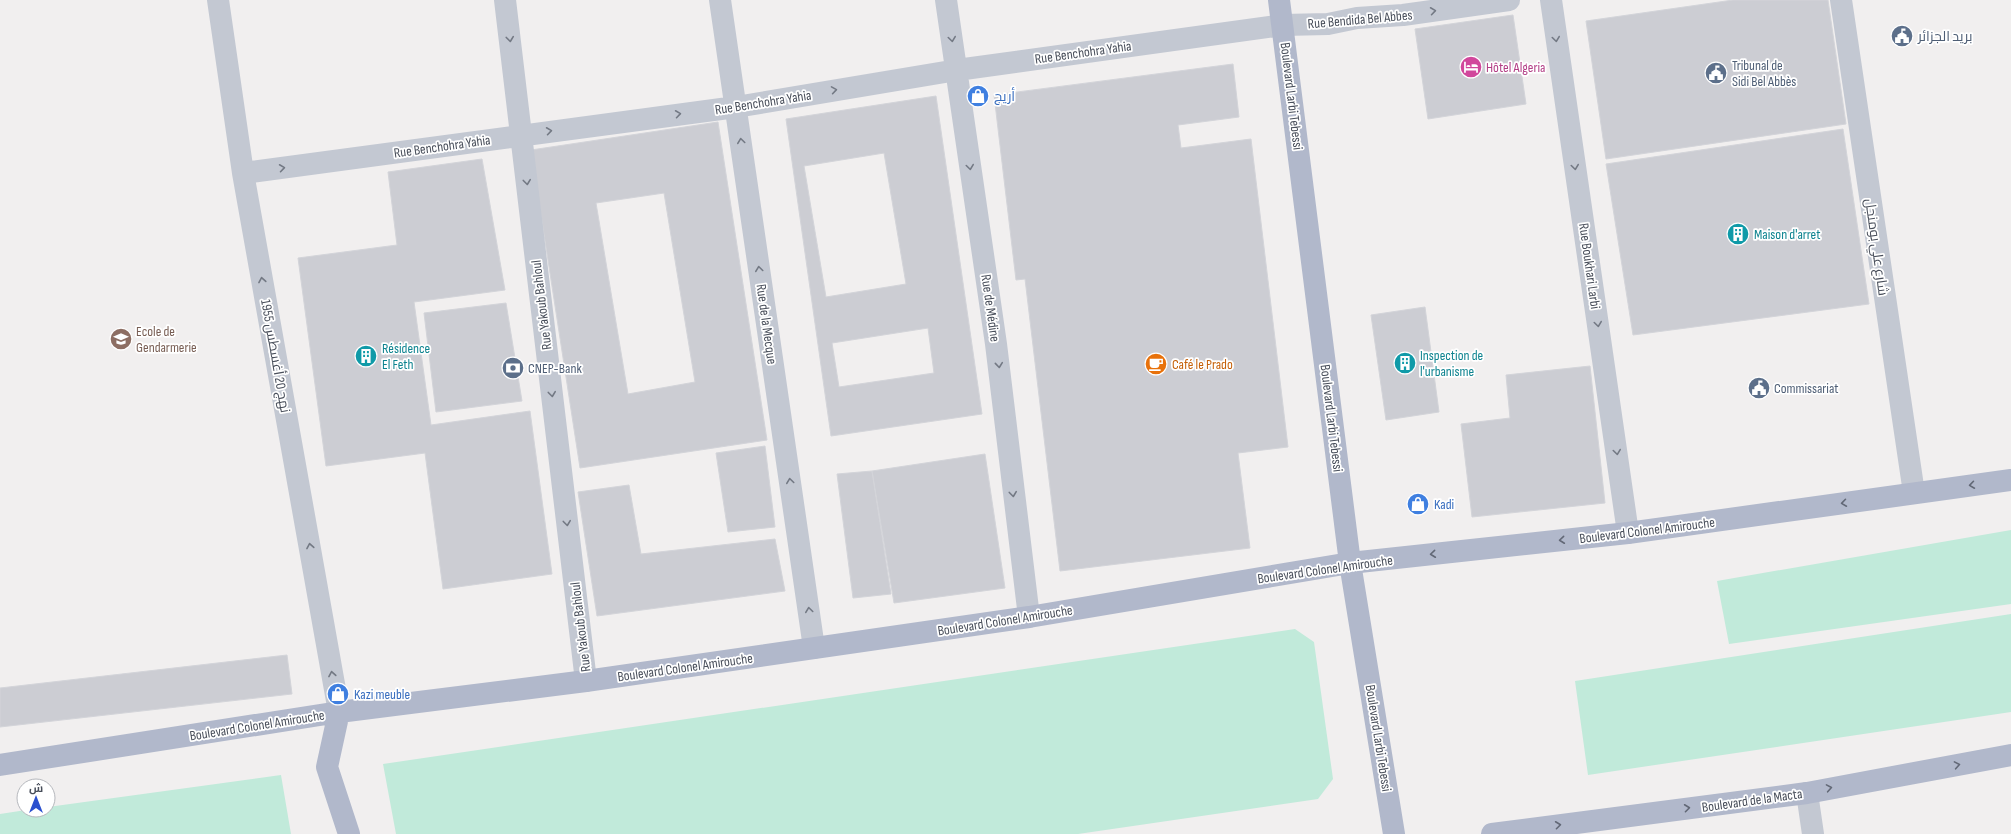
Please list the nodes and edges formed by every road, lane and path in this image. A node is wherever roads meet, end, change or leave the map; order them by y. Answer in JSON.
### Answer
{"nodes":[{"id":1,"x":218,"y":0,"type":"edge"},
{"id":2,"x":505,"y":0,"type":"edge"},
{"id":3,"x":720,"y":0,"type":"edge"},
{"id":4,"x":946,"y":0,"type":"edge"},
{"id":5,"x":1279,"y":0,"type":"edge"},
{"id":6,"x":1509,"y":0,"type":"edge"},
{"id":7,"x":1551,"y":0,"type":"edge"},
{"id":8,"x":1841,"y":0,"type":"edge"},
{"id":9,"x":1283,"y":24,"type":"junction"},
{"id":10,"x":957,"y":70,"type":"junction"},
{"id":11,"x":736,"y":107,"type":"junction"},
{"id":12,"x":521,"y":135,"type":"junction"},
{"id":13,"x":243,"y":173,"type":"junction"},
{"id":14,"x":2011,"y":480,"type":"edge"},
{"id":15,"x":1914,"y":493,"type":"junction"},
{"id":16,"x":1628,"y":533,"type":"junction"},
{"id":17,"x":1350,"y":563,"type":"junction"},
{"id":18,"x":1029,"y":617,"type":"junction"},
{"id":19,"x":814,"y":648,"type":"junction"},
{"id":20,"x":586,"y":681,"type":"junction"},
{"id":21,"x":339,"y":712,"type":"junction"},
{"id":22,"x":2011,"y":755,"type":"edge"},
{"id":23,"x":0,"y":765,"type":"edge"},
{"id":24,"x":1807,"y":792,"type":"junction"},
{"id":25,"x":349,"y":834,"type":"edge"},
{"id":26,"x":1394,"y":834,"type":"edge"},
{"id":27,"x":1492,"y":834,"type":"edge"},
{"id":28,"x":1812,"y":834,"type":"edge"}],
"edges":[{"from":1,"to":13,"type":"street","name":"نهج 20 أغسطس 1955"},
{"from":2,"to":12,"type":"street","name":"Rue Yakoub Bahloul","one_way":true},
{"from":3,"to":11,"type":"street","name":"Rue de la Mecque"},
{"from":4,"to":10,"type":"street","name":"Rue de Médine","one_way":true},
{"from":5,"to":9,"type":"main road","name":"Boulevard Larbi Tebessi"},
{"from":9,"to":6,"type":"street","name":"Rue Bendida Bel Abbes","one_way":true},
{"from":7,"to":16,"type":"street","name":"Rue Boukhari Larbi","one_way":true},
{"from":8,"to":15,"type":"street","name":"شارع علي بومنجل"},
{"from":9,"to":10,"type":"street","name":"Rue Benchohra Yahia"},
{"from":9,"to":17,"type":"main road","name":"Boulevard Larbi Tebessi"},
{"from":11,"to":10,"type":"street","name":"Rue Benchohra Yahia","one_way":true},
{"from":10,"to":18,"type":"street","name":"Rue de Médine","one_way":true},
{"from":12,"to":11,"type":"street","name":"Rue Benchohra Yahia","one_way":true},
{"from":19,"to":11,"type":"street","name":"Rue de la Mecque","one_way":true},
{"from":13,"to":12,"type":"street","name":"Rue Benchohra Yahia","one_way":true},
{"from":12,"to":20,"type":"street","name":"Rue Yakoub Bahloul","one_way":true},
{"from":21,"to":13,"type":"street","name":"نهج 20 أغسطس 1955","one_way":true},
{"from":14,"to":15,"type":"main road","name":"Boulevard Colonel Amirouche","one_way":true},
{"from":15,"to":16,"type":"main road","name":"Boulevard Colonel Amirouche","one_way":true},
{"from":16,"to":17,"type":"main road","name":"Boulevard Colonel Amirouche","one_way":true},
{"from":17,"to":18,"type":"main road","name":"Boulevard Colonel Amirouche"},
{"from":17,"to":26,"type":"main road","name":"Boulevard Larbi Tebessi"},
{"from":18,"to":19,"type":"main road","name":"Boulevard Colonel Amirouche"},
{"from":19,"to":20,"type":"main road","name":"Boulevard Colonel Amirouche"},
{"from":20,"to":21,"type":"main road","name":"Boulevard Colonel Amirouche"},
{"from":21,"to":23,"type":"main road","name":"Boulevard Colonel Amirouche"},
{"from":21,"to":25,"type":"main road"},
{"from":24,"to":22,"type":"main road","name":"Boulevard de la Macta","one_way":true},
{"from":27,"to":24,"type":"main road","name":"Boulevard de la Macta","one_way":true},
{"from":24,"to":28,"type":"street"}]}
